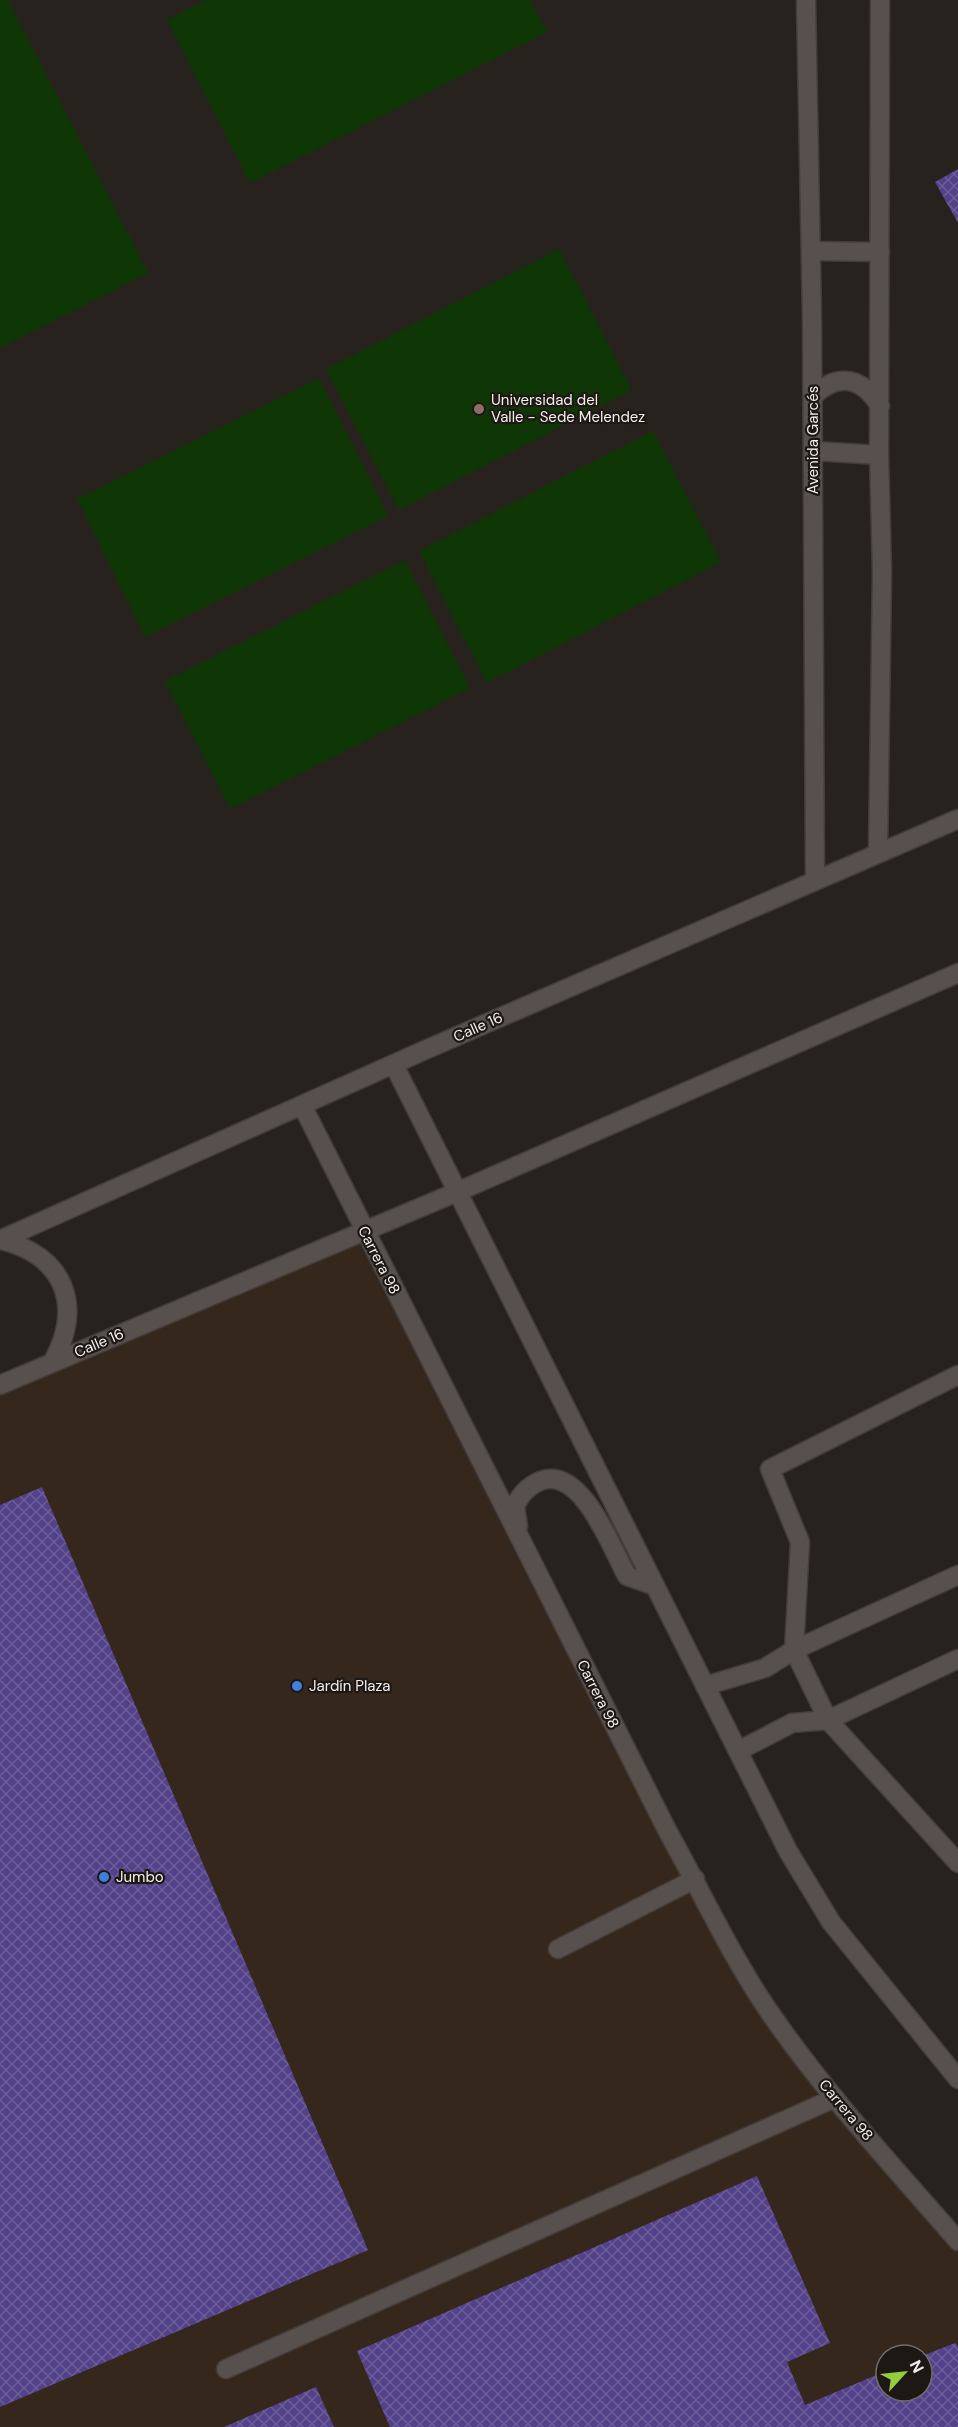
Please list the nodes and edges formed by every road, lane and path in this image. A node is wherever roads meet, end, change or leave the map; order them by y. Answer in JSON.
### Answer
{"nodes":[{"id":1,"x":806,"y":0,"type":"edge"},
{"id":2,"x":880,"y":0,"type":"edge"},
{"id":3,"x":811,"y":251,"type":"junction"},
{"id":4,"x":880,"y":252,"type":"junction"},
{"id":5,"x":813,"y":396,"type":"junction"},
{"id":6,"x":880,"y":406,"type":"junction"},
{"id":7,"x":813,"y":451,"type":"junction"},
{"id":8,"x":879,"y":455,"type":"junction"},
{"id":9,"x":958,"y":819,"type":"edge"},
{"id":10,"x":878,"y":852,"type":"junction"},
{"id":11,"x":815,"y":880,"type":"junction"},
{"id":12,"x":958,"y":973,"type":"edge"},
{"id":13,"x":394,"y":1065,"type":"junction"},
{"id":14,"x":302,"y":1105,"type":"junction"},
{"id":15,"x":457,"y":1192,"type":"junction"},
{"id":16,"x":363,"y":1230,"type":"junction"},
{"id":17,"x":1,"y":1240,"type":"edge"},
{"id":18,"x":52,"y":1363,"type":"junction"},
{"id":19,"x":958,"y":1375,"type":"edge"},
{"id":20,"x":0,"y":1385,"type":"edge"},
{"id":21,"x":521,"y":1539,"type":"junction"},
{"id":22,"x":958,"y":1575,"type":"edge"},
{"id":23,"x":653,"y":1585,"type":"junction"},
{"id":24,"x":794,"y":1650,"type":"junction"},
{"id":25,"x":958,"y":1659,"type":"edge"},
{"id":26,"x":705,"y":1686,"type":"junction"},
{"id":27,"x":828,"y":1720,"type":"junction"},
{"id":28,"x":738,"y":1751,"type":"junction"},
{"id":29,"x":958,"y":1863,"type":"edge"},
{"id":30,"x":695,"y":1879,"type":"junction"},
{"id":31,"x":558,"y":1949,"type":"dead end"},
{"id":32,"x":958,"y":2079,"type":"edge"},
{"id":33,"x":835,"y":2098,"type":"junction"},
{"id":34,"x":958,"y":2241,"type":"edge"},
{"id":35,"x":226,"y":2369,"type":"dead end"}],
"edges":[{"from":1,"to":3,"type":"street","name":"Avenida Garcés"},
{"from":2,"to":4,"type":"street"},
{"from":3,"to":4,"type":"street"},
{"from":3,"to":5,"type":"street","name":"Avenida Garcés"},
{"from":4,"to":6,"type":"street"},
{"from":5,"to":6,"type":"street"},
{"from":5,"to":7,"type":"street","name":"Avenida Garcés"},
{"from":6,"to":8,"type":"street"},
{"from":7,"to":8,"type":"street"},
{"from":7,"to":11,"type":"street","name":"Avenida Garcés"},
{"from":8,"to":10,"type":"street"},
{"from":9,"to":10,"type":"street","name":"Calle 16"},
{"from":10,"to":11,"type":"street","name":"Calle 16"},
{"from":11,"to":13,"type":"street","name":"Calle 16"},
{"from":12,"to":15,"type":"street","name":"Calle 16"},
{"from":13,"to":14,"type":"street","name":"Calle 16"},
{"from":13,"to":15,"type":"street"},
{"from":14,"to":16,"type":"street","name":"Carrera 98"},
{"from":14,"to":17,"type":"street","name":"Calle 16"},
{"from":15,"to":16,"type":"street","name":"Calle 16"},
{"from":15,"to":23,"type":"street"},
{"from":16,"to":18,"type":"street","name":"Calle 16"},
{"from":16,"to":21,"type":"street","name":"Carrera 98"},
{"from":17,"to":18,"type":"street"},
{"from":18,"to":20,"type":"street","name":"Calle 16"},
{"from":19,"to":24,"type":"street"},
{"from":21,"to":23,"type":"street"},
{"from":21,"to":30,"type":"street","name":"Carrera 98"},
{"from":22,"to":24,"type":"street"},
{"from":23,"to":26,"type":"street"},
{"from":24,"to":26,"type":"street"},
{"from":24,"to":27,"type":"street"},
{"from":25,"to":27,"type":"street"},
{"from":26,"to":28,"type":"street"},
{"from":27,"to":28,"type":"street"},
{"from":27,"to":29,"type":"street"},
{"from":28,"to":32,"type":"street"},
{"from":30,"to":31,"type":"street"},
{"from":30,"to":33,"type":"street","name":"Carrera 98"},
{"from":33,"to":34,"type":"street","name":"Carrera 98"},
{"from":33,"to":35,"type":"street"}]}
